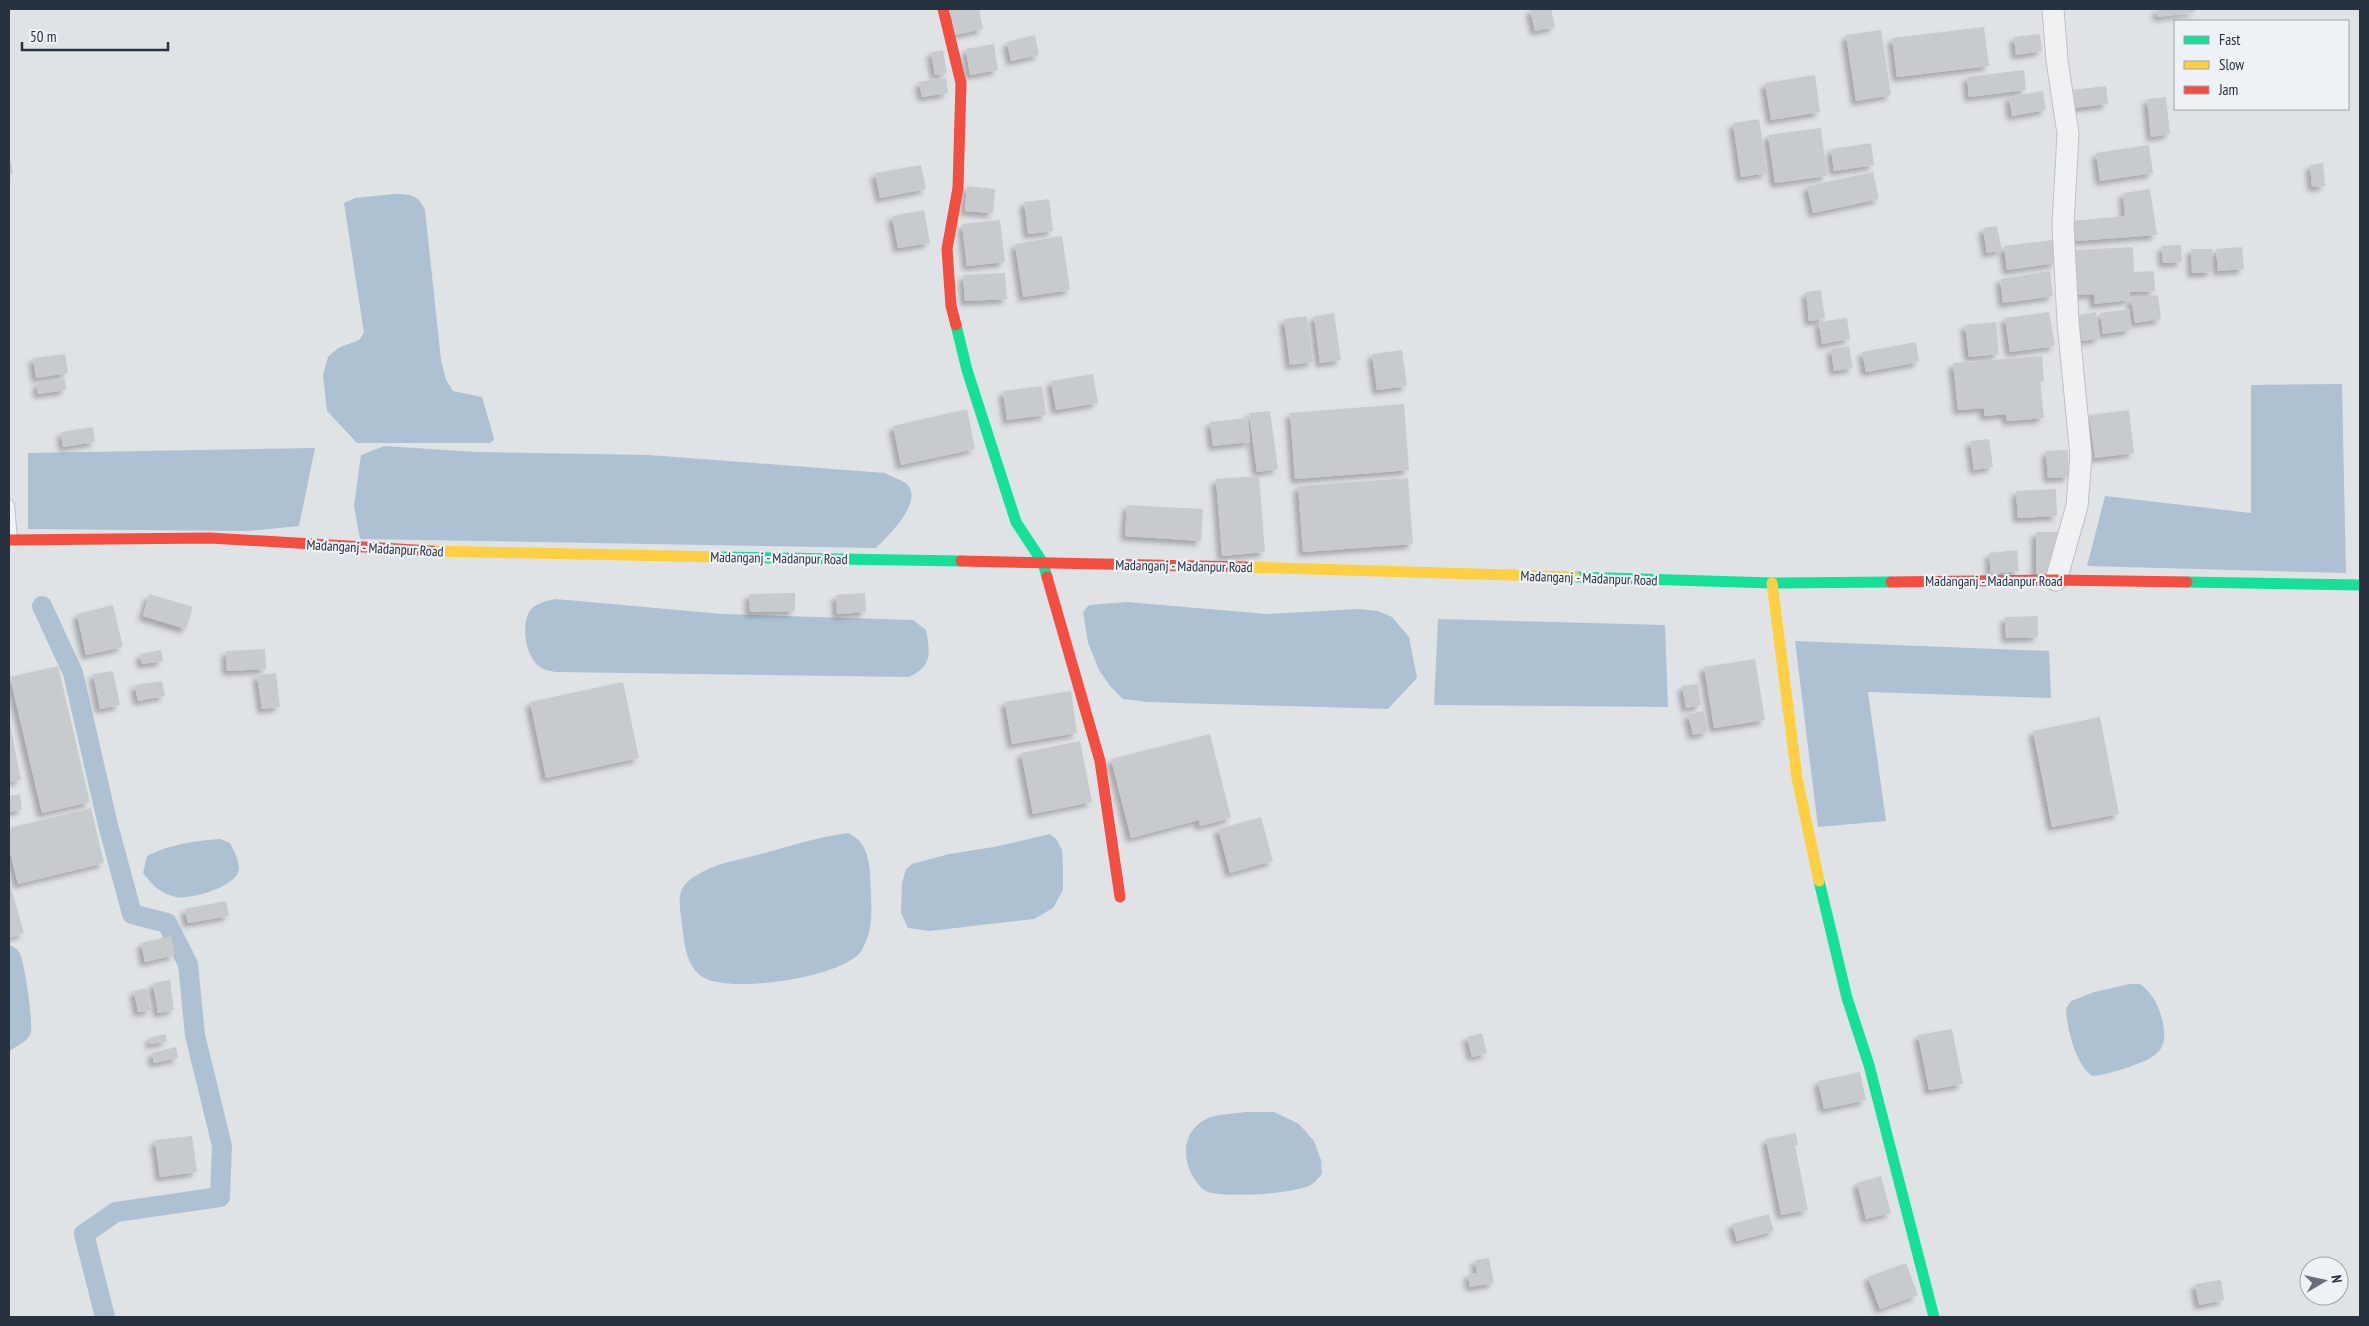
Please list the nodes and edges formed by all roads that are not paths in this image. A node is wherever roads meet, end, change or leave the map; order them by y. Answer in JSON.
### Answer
{"nodes":[{"id":1,"x":943,"y":9,"type":"edge"},
{"id":2,"x":2053,"y":9,"type":"edge"},
{"id":3,"x":9,"y":505,"type":"edge"},
{"id":4,"x":10,"y":540,"type":"edge"},
{"id":5,"x":1043,"y":563,"type":"junction"},
{"id":6,"x":2056,"y":580,"type":"junction"},
{"id":7,"x":1772,"y":583,"type":"junction"},
{"id":8,"x":2360,"y":585,"type":"edge"},
{"id":9,"x":1120,"y":897,"type":"dead end"},
{"id":10,"x":1934,"y":1317,"type":"edge"}],
"edges":[{"from":1,"to":5,"type":"main road"},
{"from":2,"to":6,"type":"street"},
{"from":3,"to":4,"type":"lane"},
{"from":4,"to":5,"type":"main road","name":"Madanganj - Madanpur Road"},
{"from":5,"to":7,"type":"main road","name":"Madanganj - Madanpur Road"},
{"from":5,"to":9,"type":"main road"},
{"from":6,"to":7,"type":"main road","name":"Madanganj - Madanpur Road"},
{"from":6,"to":8,"type":"main road","name":"Madanganj - Madanpur Road"},
{"from":7,"to":10,"type":"main road"}]}
